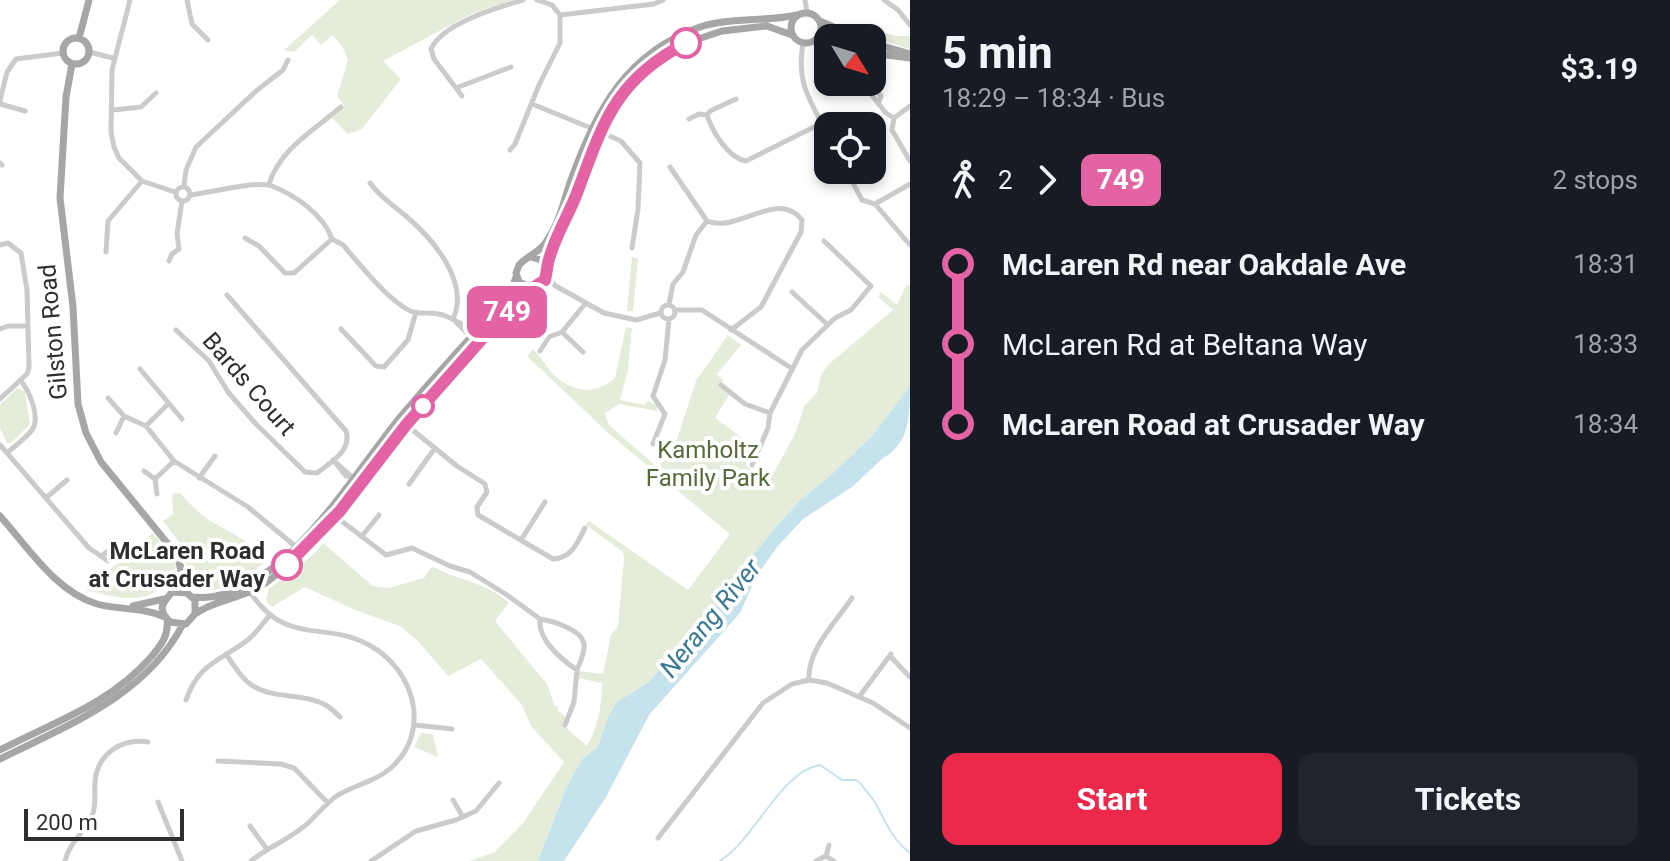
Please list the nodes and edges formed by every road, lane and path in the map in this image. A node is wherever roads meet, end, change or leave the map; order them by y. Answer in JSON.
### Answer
{"nodes":[{"id":1,"x":89,"y":0,"type":"edge"},
{"id":2,"x":130,"y":0,"type":"edge"},
{"id":3,"x":187,"y":0,"type":"edge"},
{"id":4,"x":523,"y":0,"type":"edge"},
{"id":5,"x":537,"y":0,"type":"edge"},
{"id":6,"x":663,"y":0,"type":"edge"},
{"id":7,"x":805,"y":0,"type":"edge"},
{"id":8,"x":884,"y":0,"type":"edge"},
{"id":9,"x":807,"y":12,"type":"junction"},
{"id":10,"x":560,"y":15,"type":"junction"},
{"id":11,"x":797,"y":15,"type":"junction"},
{"id":12,"x":820,"y":21,"type":"junction"},
{"id":13,"x":820,"y":24,"type":"edge"},
{"id":14,"x":827,"y":24,"type":"edge"},
{"id":15,"x":910,"y":25,"type":"edge"},
{"id":16,"x":792,"y":35,"type":"junction"},
{"id":17,"x":79,"y":38,"type":"junction"},
{"id":18,"x":208,"y":40,"type":"dead end"},
{"id":19,"x":814,"y":40,"type":"edge"},
{"id":20,"x":803,"y":43,"type":"junction"},
{"id":21,"x":886,"y":48,"type":"edge"},
{"id":22,"x":89,"y":52,"type":"junction"},
{"id":23,"x":63,"y":53,"type":"junction"},
{"id":24,"x":886,"y":54,"type":"edge"},
{"id":25,"x":910,"y":56,"type":"edge"},
{"id":26,"x":113,"y":58,"type":"junction"},
{"id":27,"x":288,"y":60,"type":"dead end"},
{"id":28,"x":72,"y":64,"type":"junction"},
{"id":29,"x":511,"y":67,"type":"dead end"},
{"id":30,"x":456,"y":88,"type":"junction"},
{"id":31,"x":156,"y":93,"type":"dead end"},
{"id":32,"x":462,"y":96,"type":"dead end"},
{"id":33,"x":736,"y":99,"type":"dead end"},
{"id":34,"x":879,"y":101,"type":"dead end"},
{"id":35,"x":0,"y":102,"type":"edge"},
{"id":36,"x":532,"y":104,"type":"junction"},
{"id":37,"x":910,"y":106,"type":"edge"},
{"id":38,"x":341,"y":107,"type":"dead end"},
{"id":39,"x":113,"y":110,"type":"junction"},
{"id":40,"x":25,"y":111,"type":"dead end"},
{"id":41,"x":816,"y":112,"type":"edge"},
{"id":42,"x":707,"y":115,"type":"junction"},
{"id":43,"x":894,"y":118,"type":"junction"},
{"id":44,"x":689,"y":119,"type":"dead end"},
{"id":45,"x":814,"y":127,"type":"edge"},
{"id":46,"x":595,"y":130,"type":"junction"},
{"id":47,"x":510,"y":150,"type":"dead end"},
{"id":48,"x":910,"y":161,"type":"edge"},
{"id":49,"x":670,"y":167,"type":"dead end"},
{"id":50,"x":142,"y":181,"type":"junction"},
{"id":51,"x":370,"y":183,"type":"dead end"},
{"id":52,"x":269,"y":184,"type":"junction"},
{"id":53,"x":853,"y":184,"type":"edge"},
{"id":54,"x":910,"y":184,"type":"edge"},
{"id":55,"x":184,"y":186,"type":"junction"},
{"id":56,"x":175,"y":192,"type":"junction"},
{"id":57,"x":190,"y":195,"type":"junction"},
{"id":58,"x":182,"y":201,"type":"junction"},
{"id":59,"x":875,"y":204,"type":"junction"},
{"id":60,"x":707,"y":221,"type":"junction"},
{"id":61,"x":245,"y":238,"type":"dead end"},
{"id":62,"x":332,"y":239,"type":"junction"},
{"id":63,"x":824,"y":241,"type":"dead end"},
{"id":64,"x":117,"y":243,"type":"dead end"},
{"id":65,"x":0,"y":245,"type":"edge"},
{"id":66,"x":910,"y":245,"type":"edge"},
{"id":67,"x":632,"y":248,"type":"dead end"},
{"id":68,"x":531,"y":257,"type":"junction"},
{"id":69,"x":169,"y":261,"type":"dead end"},
{"id":70,"x":547,"y":271,"type":"junction"},
{"id":71,"x":516,"y":273,"type":"junction"},
{"id":72,"x":554,"y":285,"type":"junction"},
{"id":73,"x":538,"y":286,"type":"junction"},
{"id":74,"x":792,"y":292,"type":"dead end"},
{"id":75,"x":227,"y":295,"type":"dead end"},
{"id":76,"x":585,"y":304,"type":"junction"},
{"id":77,"x":669,"y":304,"type":"junction"},
{"id":78,"x":675,"y":310,"type":"junction"},
{"id":79,"x":416,"y":312,"type":"junction"},
{"id":80,"x":660,"y":313,"type":"junction"},
{"id":81,"x":669,"y":319,"type":"junction"},
{"id":82,"x":453,"y":320,"type":"junction"},
{"id":83,"x":828,"y":325,"type":"junction"},
{"id":84,"x":28,"y":326,"type":"junction"},
{"id":85,"x":0,"y":329,"type":"edge"},
{"id":86,"x":341,"y":329,"type":"dead end"},
{"id":87,"x":478,"y":329,"type":"junction"},
{"id":88,"x":176,"y":330,"type":"dead end"},
{"id":89,"x":731,"y":330,"type":"junction"},
{"id":90,"x":562,"y":332,"type":"junction"},
{"id":91,"x":485,"y":336,"type":"junction"},
{"id":92,"x":471,"y":337,"type":"junction"},
{"id":93,"x":540,"y":351,"type":"dead end"},
{"id":94,"x":583,"y":352,"type":"dead end"},
{"id":95,"x":791,"y":368,"type":"junction"},
{"id":96,"x":140,"y":369,"type":"dead end"},
{"id":97,"x":20,"y":380,"type":"junction"},
{"id":98,"x":721,"y":385,"type":"dead end"},
{"id":99,"x":108,"y":398,"type":"dead end"},
{"id":100,"x":0,"y":399,"type":"edge"},
{"id":101,"x":168,"y":404,"type":"junction"},
{"id":102,"x":770,"y":413,"type":"junction"},
{"id":103,"x":124,"y":416,"type":"junction"},
{"id":104,"x":182,"y":419,"type":"dead end"},
{"id":105,"x":399,"y":419,"type":"junction"},
{"id":106,"x":406,"y":425,"type":"junction"},
{"id":107,"x":146,"y":426,"type":"junction"},
{"id":108,"x":116,"y":433,"type":"dead end"},
{"id":109,"x":653,"y":444,"type":"dead end"},
{"id":110,"x":0,"y":445,"type":"edge"},
{"id":111,"x":435,"y":448,"type":"junction"},
{"id":112,"x":7,"y":453,"type":"junction"},
{"id":113,"x":215,"y":456,"type":"dead end"},
{"id":114,"x":333,"y":460,"type":"junction"},
{"id":115,"x":174,"y":461,"type":"junction"},
{"id":116,"x":752,"y":465,"type":"dead end"},
{"id":117,"x":144,"y":471,"type":"dead end"},
{"id":118,"x":199,"y":478,"type":"junction"},
{"id":119,"x":353,"y":478,"type":"junction"},
{"id":120,"x":155,"y":479,"type":"junction"},
{"id":121,"x":67,"y":480,"type":"dead end"},
{"id":122,"x":360,"y":484,"type":"junction"},
{"id":123,"x":409,"y":484,"type":"dead end"},
{"id":124,"x":157,"y":494,"type":"dead end"},
{"id":125,"x":47,"y":497,"type":"junction"},
{"id":126,"x":545,"y":502,"type":"dead end"},
{"id":127,"x":379,"y":515,"type":"dead end"},
{"id":128,"x":0,"y":516,"type":"edge"},
{"id":129,"x":335,"y":516,"type":"junction"},
{"id":130,"x":585,"y":528,"type":"dead end"},
{"id":131,"x":362,"y":536,"type":"junction"},
{"id":132,"x":521,"y":540,"type":"junction"},
{"id":133,"x":295,"y":546,"type":"junction"},
{"id":134,"x":102,"y":556,"type":"dead end"},
{"id":135,"x":181,"y":566,"type":"junction"},
{"id":136,"x":173,"y":592,"type":"junction"},
{"id":137,"x":250,"y":592,"type":"junction"},
{"id":138,"x":190,"y":595,"type":"junction"},
{"id":139,"x":852,"y":598,"type":"dead end"},
{"id":140,"x":165,"y":599,"type":"junction"},
{"id":141,"x":123,"y":608,"type":"junction"},
{"id":142,"x":195,"y":614,"type":"junction"},
{"id":143,"x":270,"y":615,"type":"junction"},
{"id":144,"x":166,"y":618,"type":"junction"},
{"id":145,"x":540,"y":619,"type":"junction"},
{"id":146,"x":183,"y":624,"type":"junction"},
{"id":147,"x":226,"y":654,"type":"junction"},
{"id":148,"x":577,"y":670,"type":"junction"},
{"id":149,"x":910,"y":677,"type":"edge"},
{"id":150,"x":809,"y":680,"type":"junction"},
{"id":151,"x":859,"y":697,"type":"junction"},
{"id":152,"x":186,"y":700,"type":"dead end"},
{"id":153,"x":560,"y":710,"type":"dead end"},
{"id":154,"x":570,"y":713,"type":"junction"},
{"id":155,"x":340,"y":717,"type":"dead end"},
{"id":156,"x":415,"y":725,"type":"junction"},
{"id":157,"x":565,"y":725,"type":"dead end"},
{"id":158,"x":910,"y":728,"type":"edge"},
{"id":159,"x":452,"y":729,"type":"dead end"},
{"id":160,"x":148,"y":742,"type":"dead end"},
{"id":161,"x":0,"y":750,"type":"edge"},
{"id":162,"x":0,"y":759,"type":"edge"},
{"id":163,"x":218,"y":761,"type":"dead end"},
{"id":164,"x":499,"y":783,"type":"dead end"},
{"id":165,"x":453,"y":800,"type":"dead end"},
{"id":166,"x":158,"y":802,"type":"dead end"},
{"id":167,"x":328,"y":803,"type":"junction"},
{"id":168,"x":463,"y":817,"type":"junction"},
{"id":169,"x":250,"y":826,"type":"dead end"},
{"id":170,"x":658,"y":838,"type":"dead end"},
{"id":171,"x":829,"y":845,"type":"dead end"},
{"id":172,"x":266,"y":848,"type":"junction"},
{"id":173,"x":826,"y":856,"type":"junction"},
{"id":174,"x":65,"y":861,"type":"edge"},
{"id":175,"x":182,"y":861,"type":"edge"},
{"id":176,"x":251,"y":861,"type":"edge"},
{"id":177,"x":371,"y":861,"type":"edge"},
{"id":178,"x":816,"y":861,"type":"edge"},
{"id":179,"x":834,"y":861,"type":"edge"}],
"edges":[{"from":1,"to":17,"type":"main road"},
{"from":2,"to":26,"type":"street"},
{"from":3,"to":18,"type":"street"},
{"from":4,"to":30,"type":"street"},
{"from":5,"to":10,"type":"street"},
{"from":6,"to":10,"type":"street"},
{"from":7,"to":9,"type":"street"},
{"from":8,"to":15,"type":"street"},
{"from":9,"to":11,"type":"main road"},
{"from":9,"to":12,"type":"main road"},
{"from":10,"to":36,"type":"street"},
{"from":11,"to":16,"type":"main road"},
{"from":11,"to":46,"type":"main road"},
{"from":12,"to":13,"type":"main road"},
{"from":12,"to":14,"type":"main road"},
{"from":16,"to":20,"type":"main road"},
{"from":16,"to":46,"type":"main road"},
{"from":17,"to":22,"type":"main road"},
{"from":17,"to":23,"type":"main road"},
{"from":19,"to":20,"type":"main road"},
{"from":20,"to":41,"type":"street"},
{"from":21,"to":25,"type":"main road"},
{"from":22,"to":26,"type":"street"},
{"from":22,"to":28,"type":"main road"},
{"from":23,"to":28,"type":"main road"},
{"from":23,"to":35,"type":"street"},
{"from":24,"to":25,"type":"main road"},
{"from":26,"to":39,"type":"street"},
{"from":27,"to":55,"type":"street"},
{"from":28,"to":135,"type":"main road","name":"Gilston Road"},
{"from":29,"to":30,"type":"street"},
{"from":30,"to":32,"type":"street"},
{"from":31,"to":39,"type":"street"},
{"from":33,"to":42,"type":"street"},
{"from":34,"to":43,"type":"street"},
{"from":35,"to":40,"type":"street"},
{"from":36,"to":46,"type":"street"},
{"from":36,"to":47,"type":"street"},
{"from":37,"to":43,"type":"street"},
{"from":38,"to":52,"type":"street"},
{"from":39,"to":50,"type":"street"},
{"from":42,"to":44,"type":"street"},
{"from":42,"to":45,"type":"street"},
{"from":43,"to":48,"type":"street"},
{"from":46,"to":67,"type":"street"},
{"from":46,"to":68,"type":"main road"},
{"from":46,"to":70,"type":"main road"},
{"from":49,"to":60,"type":"street"},
{"from":50,"to":56,"type":"street"},
{"from":50,"to":64,"type":"street"},
{"from":51,"to":82,"type":"street"},
{"from":52,"to":57,"type":"street"},
{"from":52,"to":62,"type":"street"},
{"from":53,"to":59,"type":"street"},
{"from":54,"to":59,"type":"street"},
{"from":55,"to":56,"type":"street"},
{"from":55,"to":57,"type":"street"},
{"from":56,"to":58,"type":"street"},
{"from":57,"to":58,"type":"street"},
{"from":58,"to":69,"type":"street"},
{"from":59,"to":66,"type":"street"},
{"from":60,"to":77,"type":"street"},
{"from":60,"to":89,"type":"street"},
{"from":61,"to":62,"type":"street"},
{"from":62,"to":79,"type":"street"},
{"from":63,"to":83,"type":"street"},
{"from":65,"to":84,"type":"street"},
{"from":68,"to":70,"type":"main road"},
{"from":68,"to":71,"type":"main road"},
{"from":70,"to":72,"type":"street"},
{"from":70,"to":73,"type":"main road"},
{"from":71,"to":73,"type":"main road"},
{"from":71,"to":87,"type":"main road"},
{"from":72,"to":73,"type":"street"},
{"from":72,"to":76,"type":"street"},
{"from":73,"to":91,"type":"main road"},
{"from":74,"to":83,"type":"street"},
{"from":75,"to":114,"type":"street"},
{"from":76,"to":80,"type":"street"},
{"from":76,"to":90,"type":"street"},
{"from":77,"to":78,"type":"street"},
{"from":77,"to":80,"type":"street"},
{"from":78,"to":81,"type":"street"},
{"from":78,"to":89,"type":"street"},
{"from":79,"to":82,"type":"street"},
{"from":79,"to":86,"type":"street"},
{"from":80,"to":81,"type":"street"},
{"from":81,"to":109,"type":"street"},
{"from":82,"to":87,"type":"street"},
{"from":82,"to":92,"type":"street"},
{"from":83,"to":95,"type":"street"},
{"from":84,"to":85,"type":"street"},
{"from":84,"to":97,"type":"street"},
{"from":87,"to":92,"type":"main road"},
{"from":88,"to":114,"type":"street","name":"Bards Court"},
{"from":89,"to":95,"type":"street"},
{"from":90,"to":93,"type":"street"},
{"from":90,"to":94,"type":"street"},
{"from":91,"to":92,"type":"street"},
{"from":91,"to":106,"type":"main road"},
{"from":92,"to":105,"type":"main road"},
{"from":95,"to":102,"type":"street"},
{"from":96,"to":101,"type":"street"},
{"from":97,"to":100,"type":"street"},
{"from":97,"to":112,"type":"street"},
{"from":98,"to":102,"type":"street"},
{"from":99,"to":103,"type":"street"},
{"from":101,"to":104,"type":"street"},
{"from":101,"to":107,"type":"street"},
{"from":102,"to":116,"type":"street"},
{"from":103,"to":107,"type":"street"},
{"from":103,"to":108,"type":"street"},
{"from":105,"to":106,"type":"street"},
{"from":105,"to":119,"type":"main road"},
{"from":106,"to":111,"type":"street"},
{"from":106,"to":122,"type":"main road"},
{"from":107,"to":115,"type":"street"},
{"from":110,"to":112,"type":"street"},
{"from":111,"to":123,"type":"street"},
{"from":111,"to":132,"type":"street"},
{"from":112,"to":125,"type":"street"},
{"from":113,"to":118,"type":"street"},
{"from":114,"to":119,"type":"street"},
{"from":115,"to":118,"type":"street"},
{"from":115,"to":120,"type":"street"},
{"from":117,"to":120,"type":"street"},
{"from":118,"to":133,"type":"street"},
{"from":119,"to":122,"type":"street"},
{"from":119,"to":133,"type":"main road"},
{"from":120,"to":124,"type":"street"},
{"from":121,"to":125,"type":"street"},
{"from":122,"to":129,"type":"main road"},
{"from":125,"to":134,"type":"street"},
{"from":126,"to":132,"type":"street"},
{"from":127,"to":131,"type":"street"},
{"from":128,"to":141,"type":"main road"},
{"from":129,"to":131,"type":"street"},
{"from":129,"to":137,"type":"main road"},
{"from":130,"to":132,"type":"street"},
{"from":131,"to":145,"type":"street"},
{"from":133,"to":138,"type":"main road"},
{"from":135,"to":136,"type":"main road"},
{"from":135,"to":138,"type":"main road","name":"Gilston Road"},
{"from":136,"to":138,"type":"main road"},
{"from":136,"to":140,"type":"main road"},
{"from":137,"to":142,"type":"main road"},
{"from":137,"to":143,"type":"street"},
{"from":138,"to":142,"type":"main road"},
{"from":139,"to":150,"type":"street"},
{"from":140,"to":141,"type":"main road"},
{"from":140,"to":144,"type":"main road"},
{"from":141,"to":144,"type":"main road"},
{"from":142,"to":146,"type":"main road"},
{"from":143,"to":147,"type":"street"},
{"from":143,"to":156,"type":"street"},
{"from":144,"to":146,"type":"main road"},
{"from":144,"to":161,"type":"main road"},
{"from":145,"to":148,"type":"street"},
{"from":145,"to":148,"type":"street"},
{"from":146,"to":162,"type":"main road"},
{"from":147,"to":152,"type":"street"},
{"from":147,"to":155,"type":"street"},
{"from":148,"to":154,"type":"street"},
{"from":149,"to":151,"type":"street"},
{"from":150,"to":151,"type":"street"},
{"from":150,"to":170,"type":"street"},
{"from":151,"to":158,"type":"street"},
{"from":153,"to":154,"type":"street"},
{"from":154,"to":157,"type":"street"},
{"from":156,"to":159,"type":"street"},
{"from":156,"to":167,"type":"street"},
{"from":160,"to":174,"type":"street"},
{"from":163,"to":167,"type":"street"},
{"from":164,"to":168,"type":"street"},
{"from":165,"to":168,"type":"street"},
{"from":166,"to":175,"type":"street"},
{"from":167,"to":172,"type":"street"},
{"from":168,"to":177,"type":"street"},
{"from":169,"to":172,"type":"street"},
{"from":171,"to":173,"type":"street"},
{"from":172,"to":176,"type":"street"},
{"from":173,"to":178,"type":"street"},
{"from":173,"to":179,"type":"street"}]}
